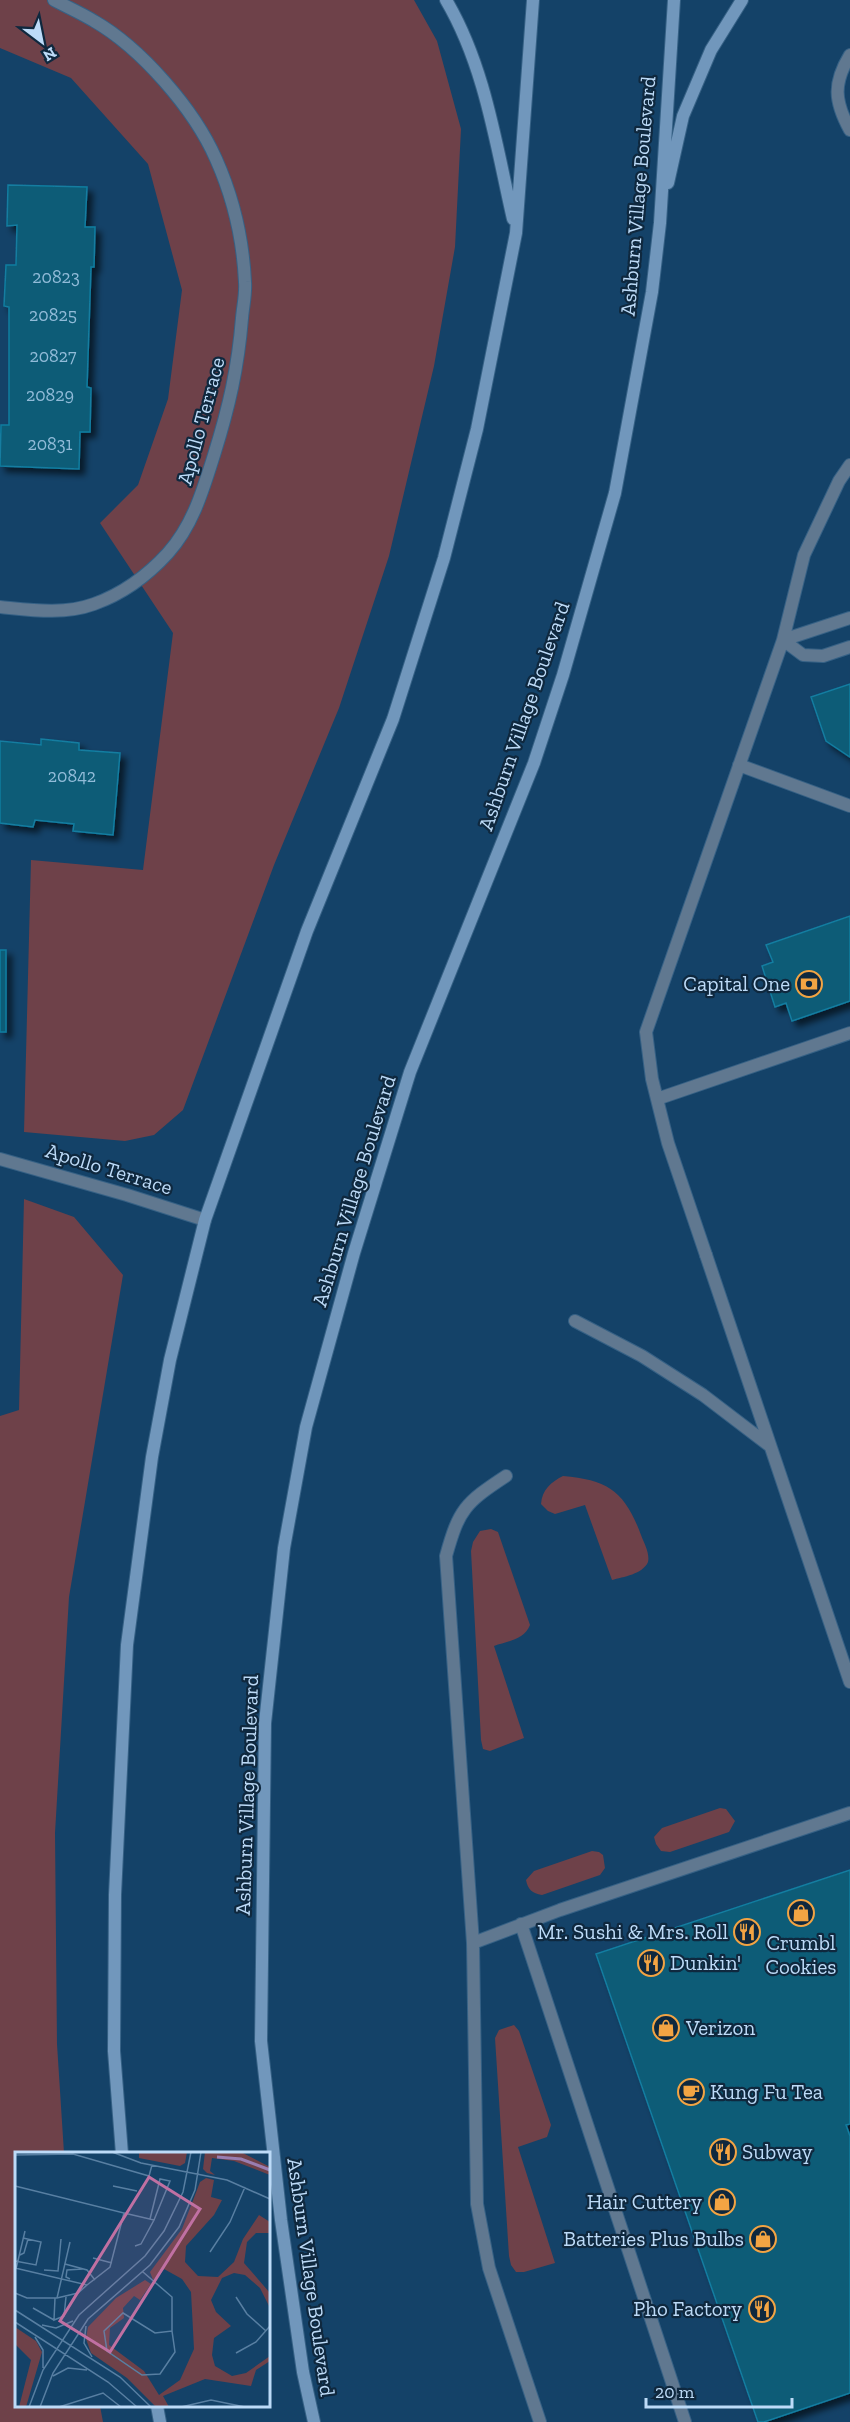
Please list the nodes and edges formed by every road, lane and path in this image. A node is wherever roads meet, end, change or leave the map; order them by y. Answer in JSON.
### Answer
{"nodes":[{"id":1,"x":54,"y":0,"type":"edge"},
{"id":2,"x":446,"y":0,"type":"edge"},
{"id":3,"x":533,"y":0,"type":"edge"},
{"id":4,"x":674,"y":0,"type":"edge"},
{"id":5,"x":742,"y":0,"type":"edge"},
{"id":6,"x":850,"y":55,"type":"edge"},
{"id":7,"x":850,"y":130,"type":"edge"},
{"id":8,"x":660,"y":223,"type":"junction"},
{"id":9,"x":516,"y":233,"type":"junction"},
{"id":10,"x":850,"y":465,"type":"edge"},
{"id":11,"x":0,"y":607,"type":"edge"},
{"id":12,"x":850,"y":618,"type":"edge"},
{"id":13,"x":783,"y":640,"type":"junction"},
{"id":14,"x":850,"y":646,"type":"edge"},
{"id":15,"x":739,"y":765,"type":"junction"},
{"id":16,"x":850,"y":806,"type":"edge"},
{"id":17,"x":850,"y":1033,"type":"edge"},
{"id":18,"x":657,"y":1099,"type":"junction"},
{"id":19,"x":0,"y":1159,"type":"edge"},
{"id":20,"x":205,"y":1220,"type":"junction"},
{"id":21,"x":575,"y":1322,"type":"dead end"},
{"id":22,"x":770,"y":1446,"type":"junction"},
{"id":23,"x":506,"y":1476,"type":"dead end"},
{"id":24,"x":850,"y":1682,"type":"edge"},
{"id":25,"x":850,"y":1813,"type":"edge"},
{"id":26,"x":521,"y":1924,"type":"junction"},
{"id":27,"x":473,"y":1943,"type":"junction"},
{"id":28,"x":122,"y":2152,"type":"edge"},
{"id":29,"x":157,"y":2407,"type":"edge"},
{"id":30,"x":160,"y":2422,"type":"edge"},
{"id":31,"x":314,"y":2422,"type":"edge"},
{"id":32,"x":540,"y":2422,"type":"edge"},
{"id":33,"x":685,"y":2422,"type":"edge"}],
"edges":[{"from":1,"to":11,"type":"street","name":"Apollo Terrace"},
{"from":2,"to":9,"type":"main road"},
{"from":3,"to":9,"type":"main road"},
{"from":4,"to":8,"type":"main road","name":"Ashburn Village Boulevard"},
{"from":5,"to":8,"type":"main road"},
{"from":6,"to":7,"type":"street"},
{"from":8,"to":31,"type":"main road","name":"Ashburn Village Boulevard"},
{"from":9,"to":20,"type":"main road"},
{"from":10,"to":13,"type":"street"},
{"from":12,"to":13,"type":"street"},
{"from":13,"to":14,"type":"street"},
{"from":13,"to":15,"type":"street"},
{"from":15,"to":16,"type":"street"},
{"from":15,"to":18,"type":"street"},
{"from":17,"to":18,"type":"street"},
{"from":18,"to":22,"type":"street"},
{"from":19,"to":20,"type":"street","name":"Apollo Terrace"},
{"from":20,"to":28,"type":"main road"},
{"from":21,"to":22,"type":"street"},
{"from":22,"to":24,"type":"street"},
{"from":23,"to":27,"type":"street"},
{"from":25,"to":26,"type":"street"},
{"from":26,"to":27,"type":"street"},
{"from":26,"to":33,"type":"street"},
{"from":27,"to":32,"type":"street"},
{"from":29,"to":30,"type":"main road"}]}
